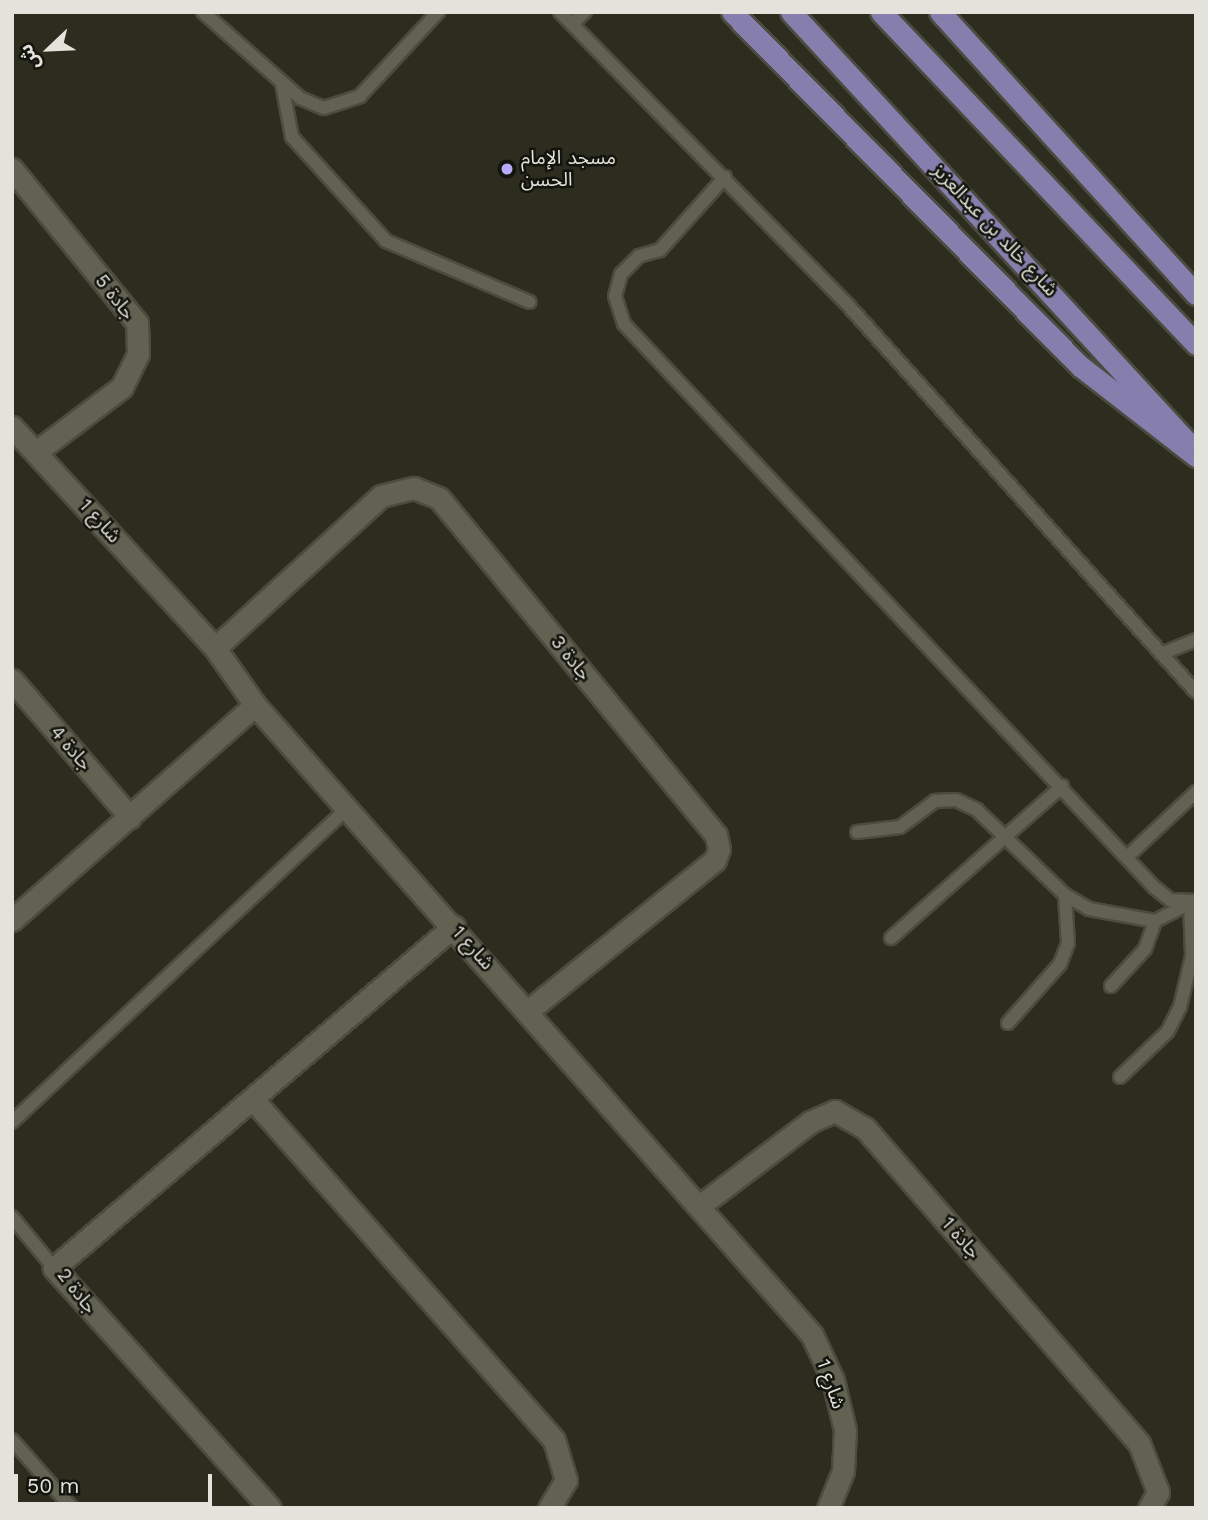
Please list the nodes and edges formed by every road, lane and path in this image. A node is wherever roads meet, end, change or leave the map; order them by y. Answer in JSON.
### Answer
{"nodes":[{"id":1,"x":203,"y":12,"type":"edge"},
{"id":2,"x":438,"y":12,"type":"edge"},
{"id":3,"x":560,"y":12,"type":"edge"},
{"id":4,"x":585,"y":12,"type":"edge"},
{"id":5,"x":732,"y":12,"type":"edge"},
{"id":6,"x":791,"y":12,"type":"edge"},
{"id":7,"x":881,"y":12,"type":"edge"},
{"id":8,"x":940,"y":12,"type":"edge"},
{"id":9,"x":572,"y":24,"type":"junction"},
{"id":10,"x":282,"y":84,"type":"junction"},
{"id":11,"x":12,"y":169,"type":"edge"},
{"id":12,"x":725,"y":177,"type":"junction"},
{"id":13,"x":1196,"y":294,"type":"edge"},
{"id":14,"x":530,"y":302,"type":"dead end"},
{"id":15,"x":1196,"y":344,"type":"edge"},
{"id":16,"x":12,"y":426,"type":"edge"},
{"id":17,"x":37,"y":451,"type":"junction"},
{"id":18,"x":1196,"y":451,"type":"edge"},
{"id":19,"x":1196,"y":456,"type":"edge"},
{"id":20,"x":1196,"y":640,"type":"edge"},
{"id":21,"x":215,"y":648,"type":"junction"},
{"id":22,"x":1161,"y":654,"type":"junction"},
{"id":23,"x":12,"y":680,"type":"edge"},
{"id":24,"x":1196,"y":692,"type":"edge"},
{"id":25,"x":255,"y":705,"type":"junction"},
{"id":26,"x":1062,"y":786,"type":"junction"},
{"id":27,"x":1196,"y":792,"type":"edge"},
{"id":28,"x":348,"y":808,"type":"junction"},
{"id":29,"x":130,"y":817,"type":"junction"},
{"id":30,"x":857,"y":832,"type":"dead end"},
{"id":31,"x":1006,"y":836,"type":"junction"},
{"id":32,"x":1127,"y":857,"type":"junction"},
{"id":33,"x":1065,"y":895,"type":"junction"},
{"id":34,"x":1193,"y":902,"type":"edge"},
{"id":35,"x":12,"y":920,"type":"edge"},
{"id":36,"x":1155,"y":921,"type":"junction"},
{"id":37,"x":454,"y":926,"type":"junction"},
{"id":38,"x":891,"y":938,"type":"dead end"},
{"id":39,"x":1111,"y":986,"type":"dead end"},
{"id":40,"x":529,"y":1010,"type":"junction"},
{"id":41,"x":1008,"y":1023,"type":"dead end"},
{"id":42,"x":1120,"y":1077,"type":"dead end"},
{"id":43,"x":255,"y":1102,"type":"junction"},
{"id":44,"x":12,"y":1122,"type":"edge"},
{"id":45,"x":702,"y":1204,"type":"junction"},
{"id":46,"x":12,"y":1217,"type":"edge"},
{"id":47,"x":54,"y":1268,"type":"junction"},
{"id":48,"x":12,"y":1440,"type":"edge"},
{"id":49,"x":72,"y":1508,"type":"edge"},
{"id":50,"x":270,"y":1508,"type":"edge"},
{"id":51,"x":549,"y":1508,"type":"edge"},
{"id":52,"x":828,"y":1508,"type":"edge"},
{"id":53,"x":1149,"y":1508,"type":"edge"}],
"edges":[{"from":1,"to":10,"type":"lane"},
{"from":2,"to":10,"type":"lane"},
{"from":3,"to":9,"type":"lane"},
{"from":4,"to":9,"type":"lane"},
{"from":5,"to":19,"type":"main road"},
{"from":6,"to":18,"type":"main road","name":"شارع خالد بن عبدالعزيز"},
{"from":7,"to":15,"type":"main road"},
{"from":8,"to":13,"type":"main road"},
{"from":9,"to":12,"type":"lane"},
{"from":10,"to":14,"type":"lane"},
{"from":11,"to":17,"type":"street","name":"جادة 5"},
{"from":12,"to":22,"type":"lane"},
{"from":12,"to":26,"type":"lane"},
{"from":16,"to":17,"type":"street","name":"شارع 1"},
{"from":17,"to":21,"type":"street","name":"شارع 1"},
{"from":20,"to":22,"type":"lane"},
{"from":21,"to":25,"type":"street","name":"شارع 1"},
{"from":21,"to":40,"type":"street","name":"جادة 3"},
{"from":22,"to":24,"type":"lane"},
{"from":23,"to":29,"type":"street","name":"جادة 4"},
{"from":25,"to":28,"type":"street","name":"شارع 1"},
{"from":25,"to":29,"type":"street"},
{"from":26,"to":31,"type":"lane"},
{"from":26,"to":32,"type":"lane"},
{"from":27,"to":32,"type":"lane"},
{"from":28,"to":37,"type":"street","name":"شارع 1"},
{"from":28,"to":44,"type":"lane"},
{"from":29,"to":35,"type":"street"},
{"from":30,"to":31,"type":"lane"},
{"from":31,"to":33,"type":"lane"},
{"from":31,"to":38,"type":"lane"},
{"from":32,"to":34,"type":"lane"},
{"from":33,"to":36,"type":"lane"},
{"from":33,"to":41,"type":"lane"},
{"from":34,"to":36,"type":"lane"},
{"from":34,"to":42,"type":"lane"},
{"from":36,"to":39,"type":"lane"},
{"from":37,"to":40,"type":"street","name":"شارع 1"},
{"from":37,"to":43,"type":"street","name":"جادة 2"},
{"from":40,"to":45,"type":"street","name":"شارع 1"},
{"from":43,"to":47,"type":"street","name":"جادة 2"},
{"from":43,"to":51,"type":"street"},
{"from":45,"to":52,"type":"street","name":"شارع 1"},
{"from":45,"to":53,"type":"street","name":"جادة 1"},
{"from":46,"to":47,"type":"lane"},
{"from":47,"to":50,"type":"street","name":"جادة 2"},
{"from":48,"to":49,"type":"lane"}]}
